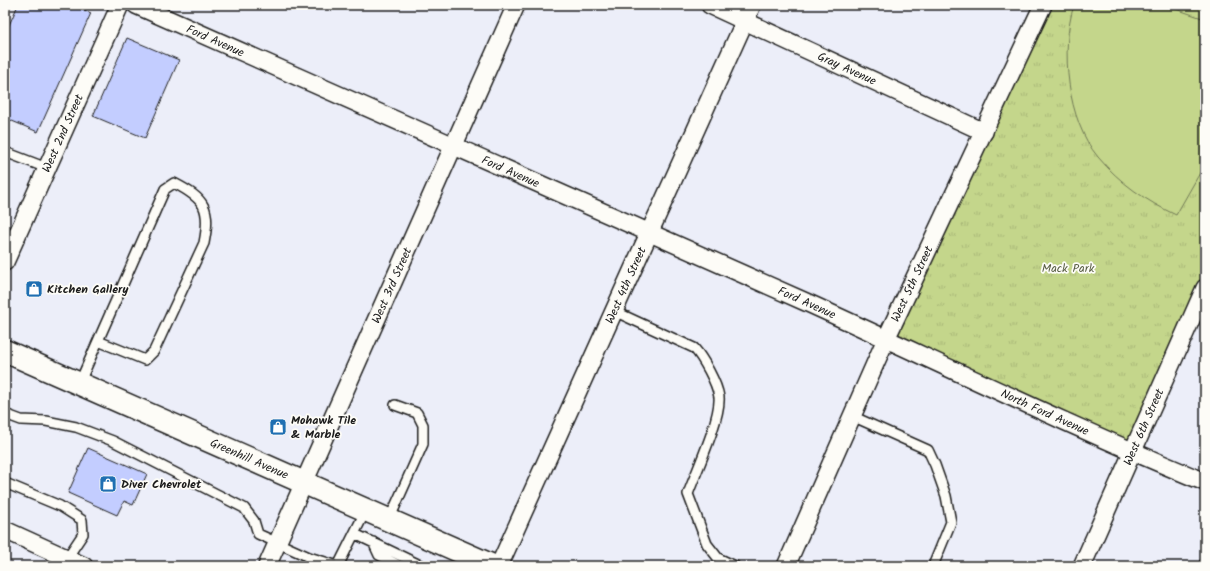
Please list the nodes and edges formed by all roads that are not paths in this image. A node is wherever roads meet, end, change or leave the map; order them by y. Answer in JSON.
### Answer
{"nodes":[{"id":1,"x":120,"y":5,"type":"edge"},
{"id":2,"x":136,"y":5,"type":"edge"},
{"id":3,"x":516,"y":5,"type":"edge"},
{"id":4,"x":710,"y":5,"type":"edge"},
{"id":5,"x":752,"y":5,"type":"edge"},
{"id":6,"x":1043,"y":5,"type":"edge"},
{"id":7,"x":745,"y":20,"type":"junction"},
{"id":8,"x":984,"y":132,"type":"junction"},
{"id":9,"x":452,"y":147,"type":"junction"},
{"id":10,"x":5,"y":152,"type":"edge"},
{"id":11,"x":47,"y":168,"type":"junction"},
{"id":12,"x":649,"y":232,"type":"junction"},
{"id":13,"x":5,"y":262,"type":"edge"},
{"id":14,"x":1205,"y":288,"type":"edge"},
{"id":15,"x":614,"y":311,"type":"junction"},
{"id":16,"x":886,"y":339,"type":"junction"},
{"id":17,"x":98,"y":341,"type":"junction"},
{"id":18,"x":5,"y":351,"type":"edge"},
{"id":19,"x":79,"y":384,"type":"junction"},
{"id":20,"x":395,"y":405,"type":"dead end"},
{"id":21,"x":5,"y":414,"type":"edge"},
{"id":22,"x":852,"y":416,"type":"junction"},
{"id":23,"x":1133,"y":452,"type":"junction"},
{"id":24,"x":303,"y":482,"type":"junction"},
{"id":25,"x":1205,"y":482,"type":"edge"},
{"id":26,"x":5,"y":483,"type":"edge"},
{"id":27,"x":366,"y":510,"type":"junction"},
{"id":28,"x":389,"y":520,"type":"junction"},
{"id":29,"x":5,"y":530,"type":"edge"},
{"id":30,"x":355,"y":534,"type":"junction"},
{"id":31,"x":373,"y":542,"type":"junction"},
{"id":32,"x":277,"y":543,"type":"junction"},
{"id":33,"x":309,"y":557,"type":"junction"},
{"id":34,"x":68,"y":558,"type":"junction"},
{"id":35,"x":1205,"y":563,"type":"edge"},
{"id":36,"x":84,"y":566,"type":"edge"},
{"id":37,"x":267,"y":566,"type":"edge"},
{"id":38,"x":305,"y":566,"type":"edge"},
{"id":39,"x":338,"y":566,"type":"edge"},
{"id":40,"x":400,"y":566,"type":"edge"},
{"id":41,"x":422,"y":566,"type":"edge"},
{"id":42,"x":493,"y":566,"type":"edge"},
{"id":43,"x":499,"y":566,"type":"edge"},
{"id":44,"x":735,"y":566,"type":"edge"},
{"id":45,"x":786,"y":566,"type":"edge"},
{"id":46,"x":933,"y":566,"type":"edge"},
{"id":47,"x":1082,"y":566,"type":"edge"},
{"id":48,"x":1204,"y":566,"type":"edge"}],
"edges":[{"from":1,"to":11,"type":"street","name":"West 2nd Street"},
{"from":2,"to":9,"type":"street","name":"Ford Avenue"},
{"from":3,"to":9,"type":"street","name":"West 3rd Street"},
{"from":4,"to":7,"type":"street","name":"Gray Avenue"},
{"from":5,"to":7,"type":"street","name":"West 4th Street"},
{"from":6,"to":8,"type":"street","name":"West 5th Street"},
{"from":7,"to":8,"type":"street","name":"Gray Avenue"},
{"from":7,"to":12,"type":"street","name":"West 4th Street"},
{"from":8,"to":16,"type":"street","name":"West 5th Street"},
{"from":9,"to":12,"type":"street","name":"Ford Avenue"},
{"from":9,"to":24,"type":"street","name":"West 3rd Street"},
{"from":10,"to":11,"type":"lane"},
{"from":11,"to":13,"type":"street","name":"West 2nd Street"},
{"from":12,"to":15,"type":"street","name":"West 4th Street"},
{"from":12,"to":16,"type":"street","name":"Ford Avenue"},
{"from":14,"to":23,"type":"street","name":"West 6th Street"},
{"from":15,"to":43,"type":"street","name":"West 4th Street"},
{"from":15,"to":44,"type":"lane"},
{"from":16,"to":22,"type":"street","name":"West 5th Street"},
{"from":16,"to":23,"type":"street","name":"North Ford Avenue"},
{"from":17,"to":17,"type":"lane"},
{"from":17,"to":19,"type":"lane"},
{"from":18,"to":19,"type":"street","name":"Greenhill Avenue"},
{"from":19,"to":24,"type":"street","name":"Greenhill Avenue"},
{"from":20,"to":28,"type":"lane"},
{"from":21,"to":32,"type":"lane"},
{"from":22,"to":45,"type":"street","name":"West 5th Street"},
{"from":22,"to":46,"type":"lane"},
{"from":23,"to":25,"type":"street","name":"North Ford Avenue"},
{"from":23,"to":47,"type":"street","name":"West 6th Street"},
{"from":24,"to":27,"type":"street","name":"Greenhill Avenue"},
{"from":24,"to":32,"type":"street","name":"West 3rd Street"},
{"from":26,"to":34,"type":"lane"},
{"from":27,"to":28,"type":"street","name":"Greenhill Avenue"},
{"from":27,"to":30,"type":"lane"},
{"from":28,"to":42,"type":"street","name":"Greenhill Avenue"},
{"from":29,"to":34,"type":"street"},
{"from":30,"to":31,"type":"lane"},
{"from":30,"to":39,"type":"lane"},
{"from":31,"to":40,"type":"lane"},
{"from":31,"to":41,"type":"lane"},
{"from":32,"to":33,"type":"lane"},
{"from":32,"to":37,"type":"street","name":"West 3rd Street"},
{"from":33,"to":38,"type":"lane"},
{"from":33,"to":39,"type":"lane"},
{"from":34,"to":36,"type":"street"},
{"from":35,"to":48,"type":"lane"}]}
